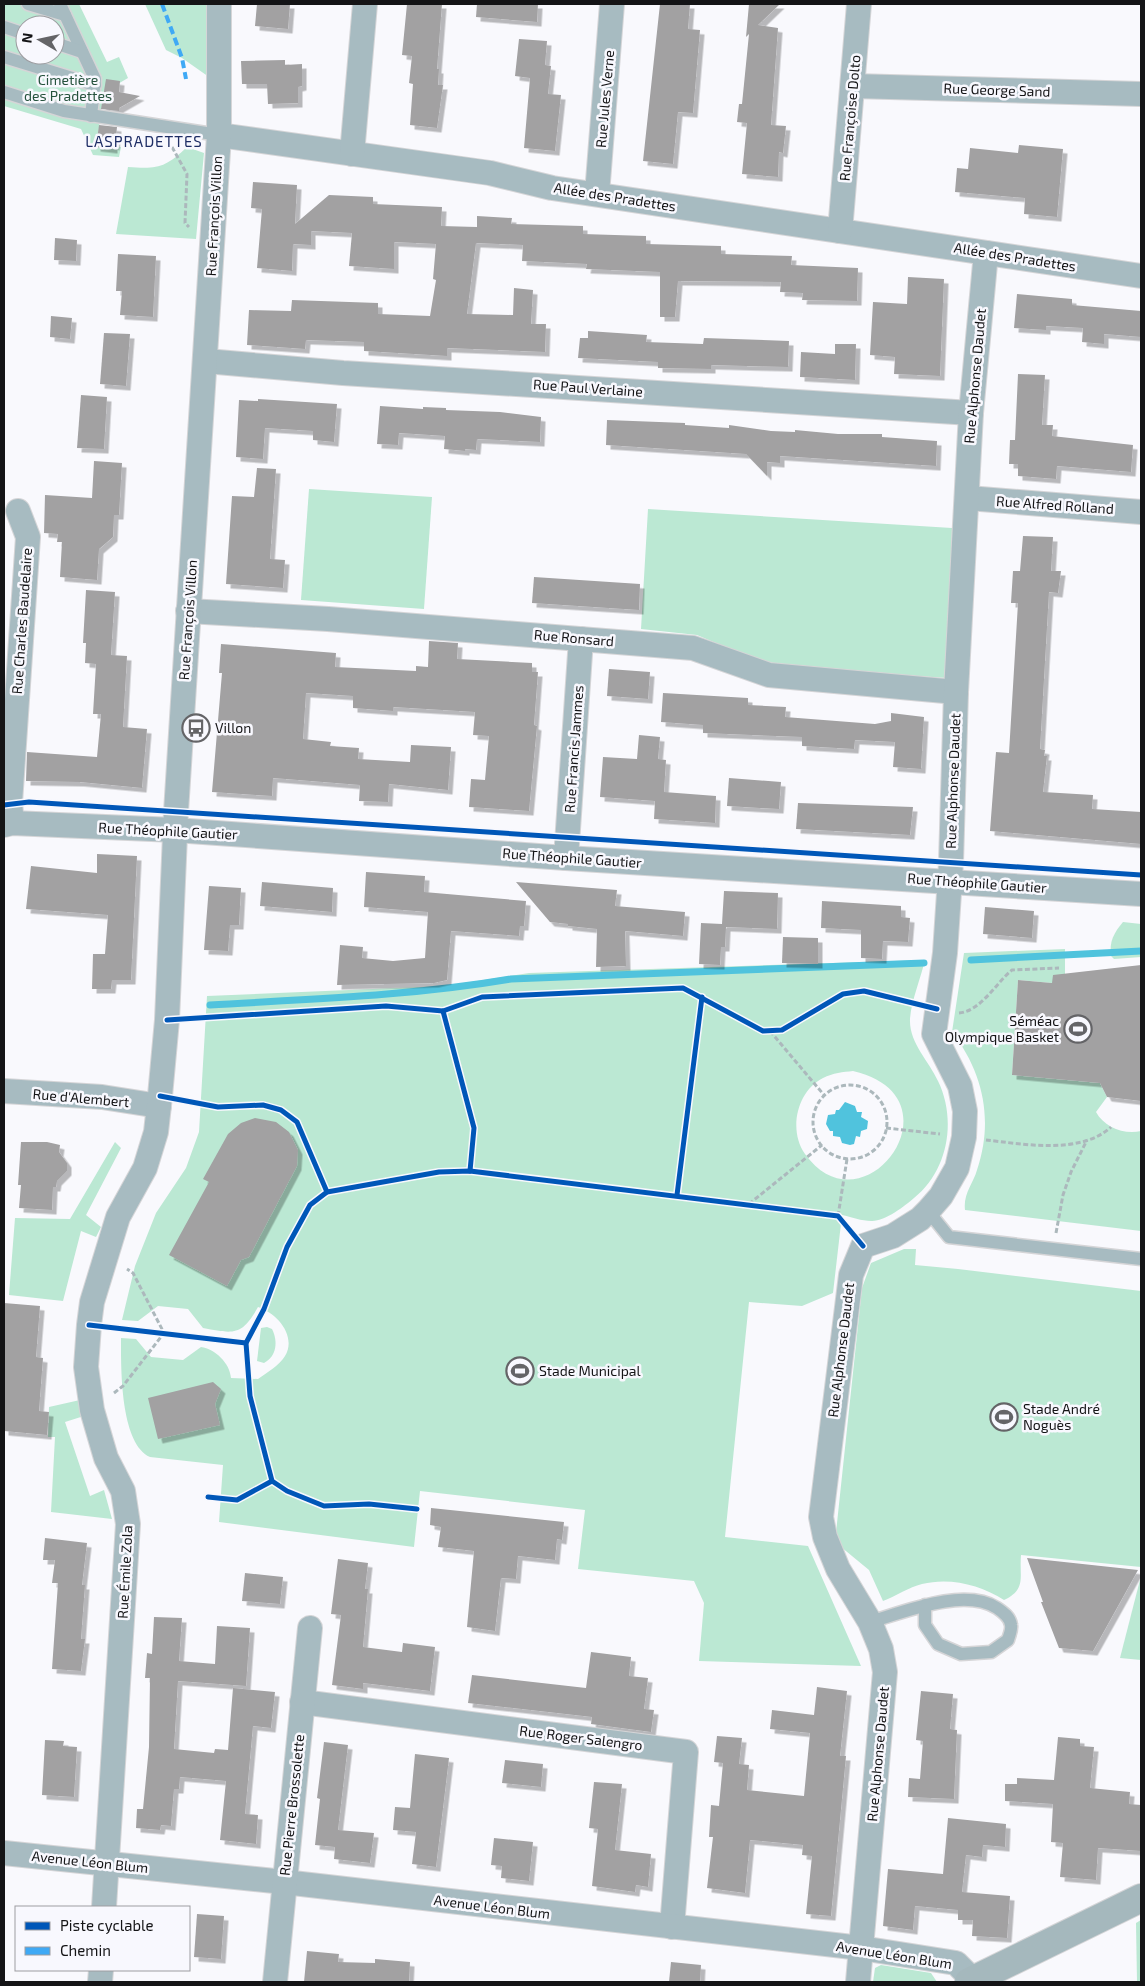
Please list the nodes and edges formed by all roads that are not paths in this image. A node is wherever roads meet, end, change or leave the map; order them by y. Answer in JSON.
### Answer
{"nodes":[{"id":1,"x":28,"y":4,"type":"edge"},
{"id":2,"x":219,"y":4,"type":"edge"},
{"id":3,"x":365,"y":4,"type":"edge"},
{"id":4,"x":612,"y":4,"type":"edge"},
{"id":5,"x":859,"y":4,"type":"edge"},
{"id":6,"x":62,"y":10,"type":"edge"},
{"id":7,"x":65,"y":46,"type":"edge"},
{"id":8,"x":82,"y":52,"type":"junction"},
{"id":9,"x":4,"y":57,"type":"edge"},
{"id":10,"x":95,"y":85,"type":"junction"},
{"id":11,"x":853,"y":86,"type":"junction"},
{"id":12,"x":4,"y":92,"type":"edge"},
{"id":13,"x":1141,"y":94,"type":"edge"},
{"id":14,"x":91,"y":116,"type":"junction"},
{"id":15,"x":219,"y":135,"type":"junction"},
{"id":16,"x":352,"y":154,"type":"junction"},
{"id":17,"x":597,"y":194,"type":"junction"},
{"id":18,"x":840,"y":231,"type":"junction"},
{"id":19,"x":986,"y":253,"type":"junction"},
{"id":20,"x":1141,"y":276,"type":"edge"},
{"id":21,"x":206,"y":361,"type":"junction"},
{"id":22,"x":971,"y":413,"type":"junction"},
{"id":23,"x":968,"y":498,"type":"junction"},
{"id":24,"x":18,"y":511,"type":"dead end"},
{"id":25,"x":1141,"y":512,"type":"edge"},
{"id":26,"x":188,"y":610,"type":"junction"},
{"id":27,"x":581,"y":639,"type":"junction"},
{"id":28,"x":956,"y":692,"type":"junction"},
{"id":29,"x":8,"y":824,"type":"edge"},
{"id":30,"x":174,"y":830,"type":"junction"},
{"id":31,"x":566,"y":858,"type":"junction"},
{"id":32,"x":949,"y":882,"type":"junction"},
{"id":33,"x":1141,"y":894,"type":"edge"},
{"id":34,"x":4,"y":1092,"type":"edge"},
{"id":35,"x":159,"y":1106,"type":"junction"},
{"id":36,"x":928,"y":1211,"type":"junction"},
{"id":37,"x":1141,"y":1259,"type":"edge"},
{"id":38,"x":924,"y":1606,"type":"junction"},
{"id":39,"x":870,"y":1622,"type":"junction"},
{"id":40,"x":310,"y":1628,"type":"dead end"},
{"id":41,"x":302,"y":1702,"type":"junction"},
{"id":42,"x":4,"y":1853,"type":"edge"},
{"id":43,"x":106,"y":1864,"type":"junction"},
{"id":44,"x":284,"y":1882,"type":"junction"},
{"id":45,"x":1141,"y":1898,"type":"edge"},
{"id":46,"x":104,"y":1906,"type":"edge"},
{"id":47,"x":672,"y":1927,"type":"junction"},
{"id":48,"x":861,"y":1948,"type":"junction"},
{"id":49,"x":971,"y":1981,"type":"edge"},
{"id":50,"x":275,"y":1982,"type":"edge"},
{"id":51,"x":858,"y":1982,"type":"edge"}],
"edges":[{"from":1,"to":6,"type":"lane"},
{"from":2,"to":15,"type":"street"},
{"from":3,"to":16,"type":"street"},
{"from":4,"to":17,"type":"street","name":"Rue Jules Verne"},
{"from":5,"to":11,"type":"street","name":"Rue Françoise Dolto"},
{"from":6,"to":8,"type":"lane"},
{"from":7,"to":8,"type":"lane"},
{"from":8,"to":10,"type":"lane"},
{"from":9,"to":10,"type":"lane"},
{"from":10,"to":14,"type":"lane"},
{"from":11,"to":13,"type":"street","name":"Rue George Sand"},
{"from":11,"to":18,"type":"street","name":"Rue Françoise Dolto"},
{"from":12,"to":14,"type":"lane"},
{"from":14,"to":15,"type":"lane"},
{"from":15,"to":16,"type":"street","name":"Allée des Pradettes"},
{"from":15,"to":21,"type":"street","name":"Rue François Villon"},
{"from":16,"to":17,"type":"street","name":"Allée des Pradettes"},
{"from":17,"to":18,"type":"street","name":"Allée des Pradettes"},
{"from":18,"to":19,"type":"street","name":"Allée des Pradettes"},
{"from":19,"to":20,"type":"street","name":"Allée des Pradettes"},
{"from":19,"to":22,"type":"street","name":"Rue Alphonse Daudet"},
{"from":21,"to":22,"type":"street","name":"Rue Paul Verlaine"},
{"from":21,"to":26,"type":"street","name":"Rue François Villon"},
{"from":22,"to":23,"type":"street","name":"Rue Alphonse Daudet"},
{"from":23,"to":25,"type":"street","name":"Rue Alfred Rolland"},
{"from":23,"to":28,"type":"street","name":"Rue Alphonse Daudet"},
{"from":24,"to":29,"type":"street","name":"Rue Charles Baudelaire"},
{"from":26,"to":27,"type":"street","name":"Rue Ronsard"},
{"from":26,"to":30,"type":"street","name":"Rue François Villon"},
{"from":27,"to":28,"type":"street","name":"Rue Ronsard"},
{"from":27,"to":31,"type":"street","name":"Rue Francis Jammes"},
{"from":28,"to":32,"type":"street","name":"Rue Alphonse Daudet"},
{"from":29,"to":30,"type":"street","name":"Rue Théophile Gautier"},
{"from":30,"to":31,"type":"street","name":"Rue Théophile Gautier"},
{"from":30,"to":35,"type":"street","name":"Rue François Villon"},
{"from":31,"to":32,"type":"street","name":"Rue Théophile Gautier"},
{"from":32,"to":33,"type":"street","name":"Rue Théophile Gautier"},
{"from":32,"to":36,"type":"street","name":"Rue Alphonse Daudet"},
{"from":34,"to":35,"type":"street","name":"Rue d'Alembert"},
{"from":35,"to":43,"type":"street","name":"Rue Émile Zola"},
{"from":36,"to":37,"type":"lane"},
{"from":36,"to":39,"type":"street","name":"Rue Alphonse Daudet"},
{"from":38,"to":38,"type":"lane"},
{"from":38,"to":39,"type":"lane"},
{"from":39,"to":48,"type":"street","name":"Rue Alphonse Daudet"},
{"from":40,"to":41,"type":"street","name":"Rue Pierre Brossolette"},
{"from":41,"to":44,"type":"street","name":"Rue Pierre Brossolette"},
{"from":41,"to":47,"type":"street","name":"Rue Roger Salengro"},
{"from":42,"to":43,"type":"street","name":"Avenue Léon Blum"},
{"from":43,"to":44,"type":"street","name":"Avenue Léon Blum"},
{"from":43,"to":46,"type":"street","name":"Rue Émile Zola"},
{"from":44,"to":47,"type":"street","name":"Avenue Léon Blum"},
{"from":44,"to":50,"type":"street","name":"Rue Pierre Brossolette"},
{"from":45,"to":49,"type":"street"},
{"from":47,"to":48,"type":"street","name":"Avenue Léon Blum"},
{"from":48,"to":49,"type":"street","name":"Avenue Léon Blum"},
{"from":48,"to":51,"type":"street","name":"Rue Alphonse Daudet"}]}
